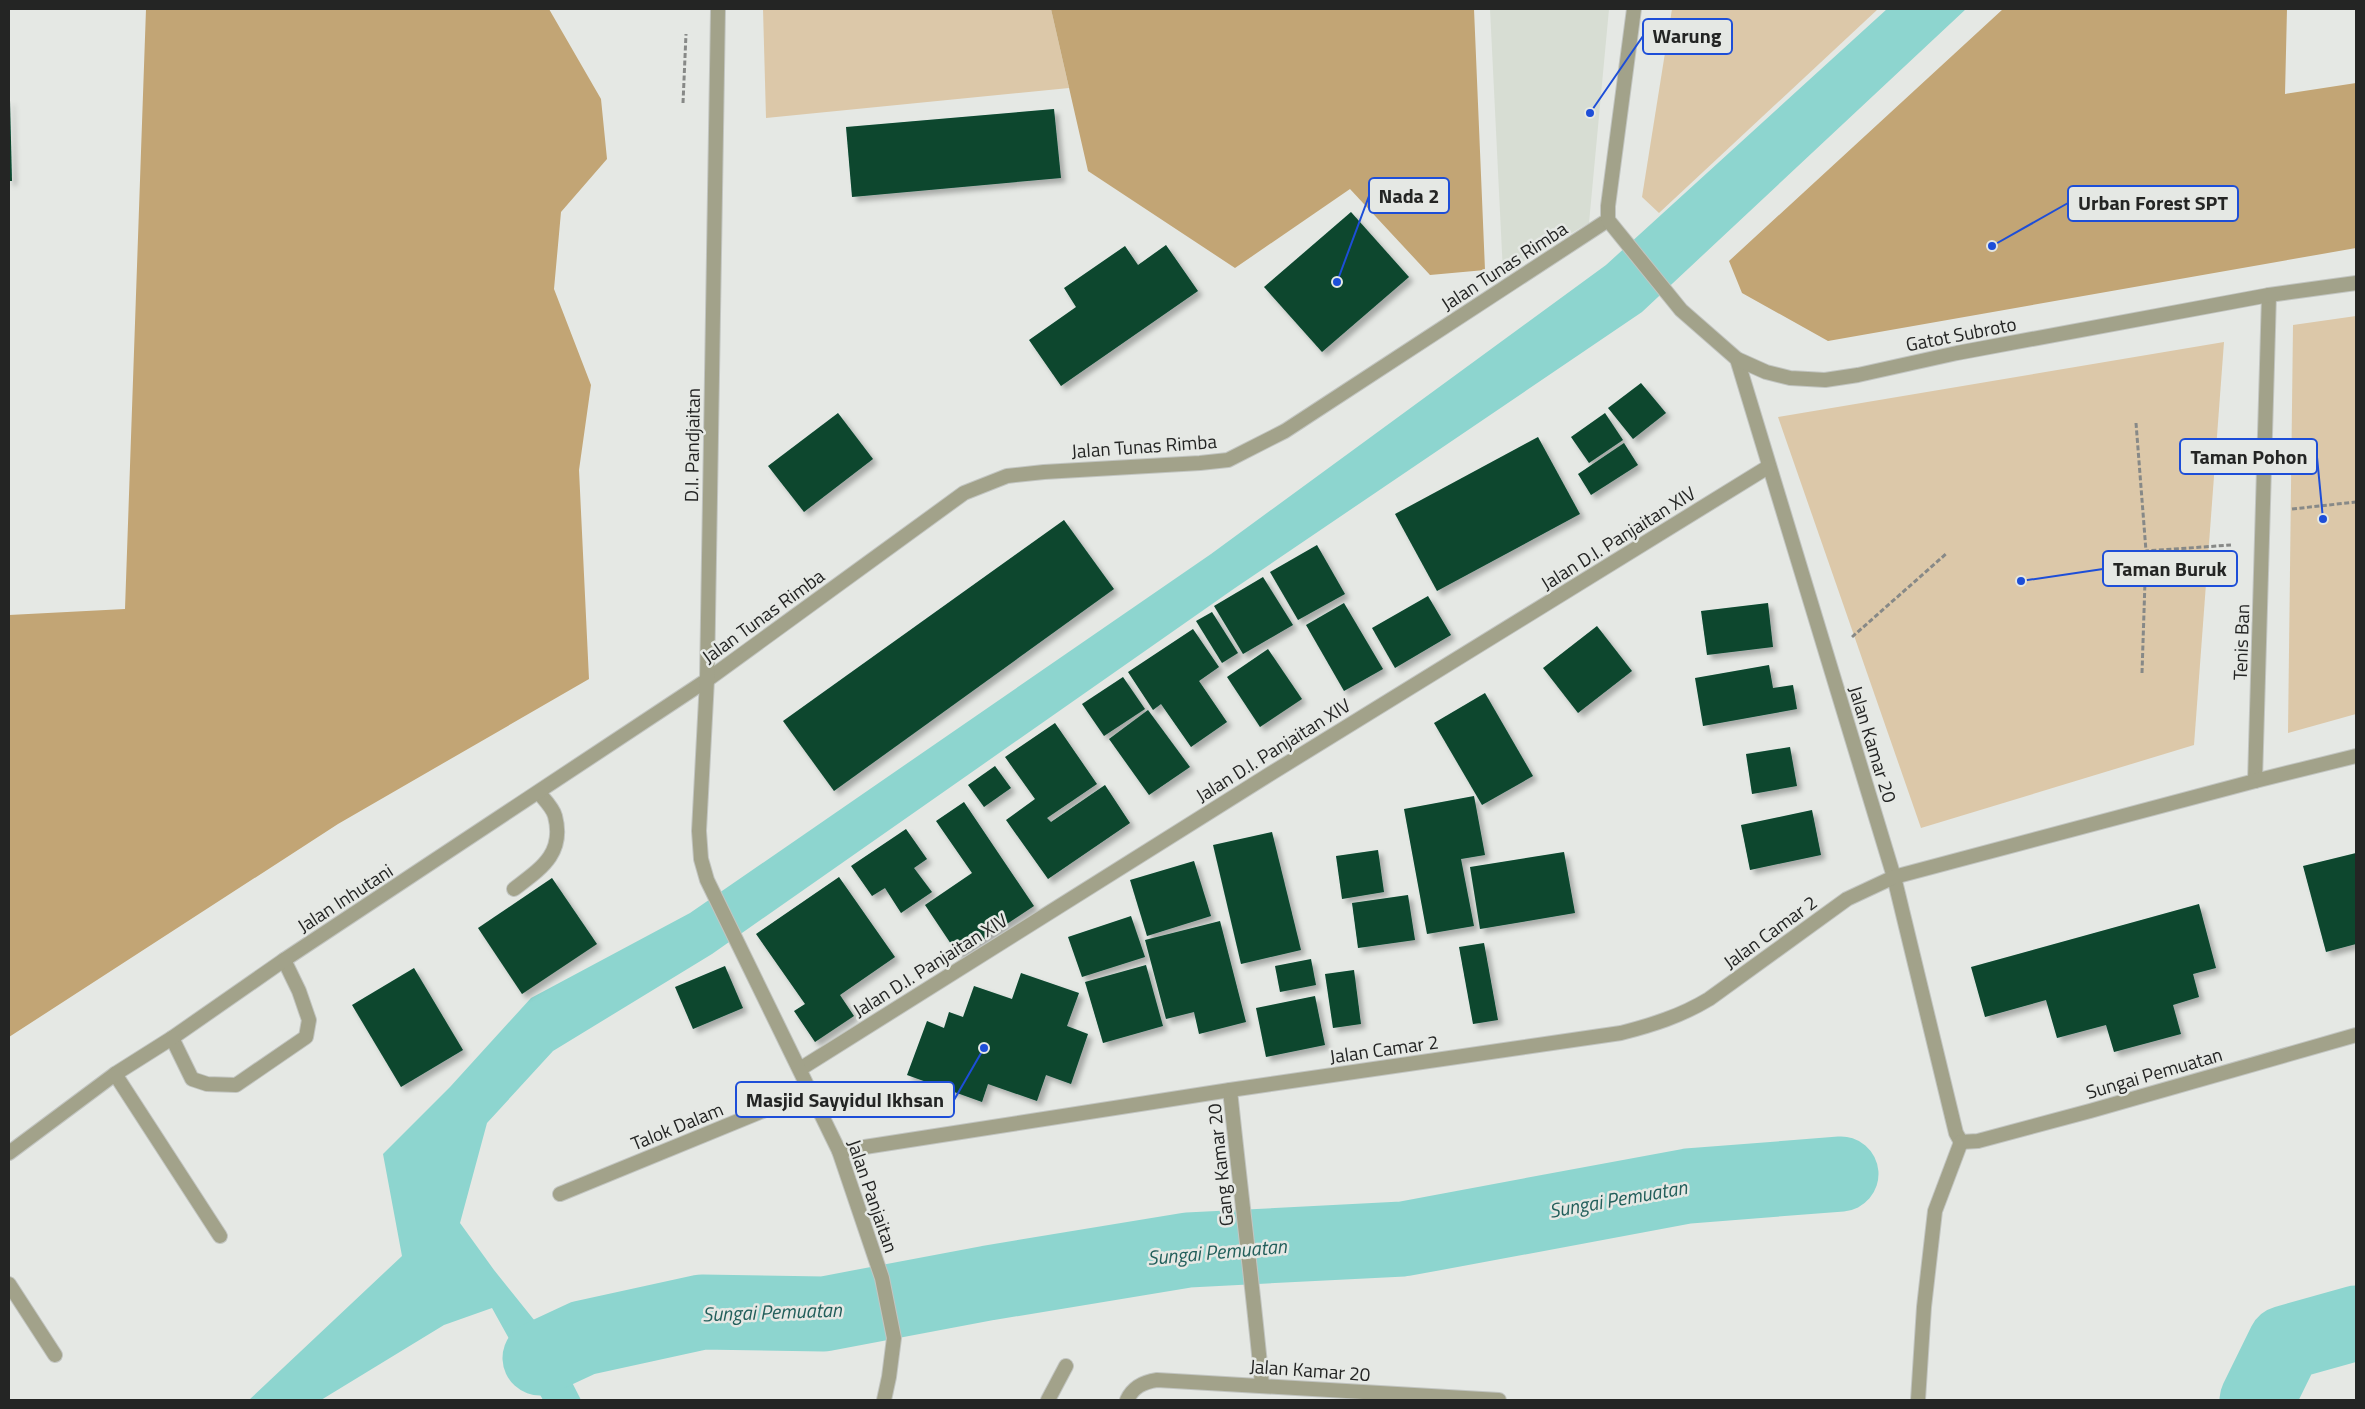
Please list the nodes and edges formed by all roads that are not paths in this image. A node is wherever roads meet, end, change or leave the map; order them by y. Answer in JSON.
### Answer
{"nodes":[{"id":1,"x":718,"y":9,"type":"edge"},
{"id":2,"x":1634,"y":9,"type":"edge"},
{"id":3,"x":1608,"y":220,"type":"junction"},
{"id":4,"x":2356,"y":283,"type":"edge"},
{"id":5,"x":2269,"y":295,"type":"junction"},
{"id":6,"x":1737,"y":359,"type":"junction"},
{"id":7,"x":1768,"y":467,"type":"junction"},
{"id":8,"x":707,"y":680,"type":"junction"},
{"id":9,"x":2356,"y":756,"type":"edge"},
{"id":10,"x":2255,"y":781,"type":"junction"},
{"id":11,"x":540,"y":793,"type":"junction"},
{"id":12,"x":1894,"y":877,"type":"junction"},
{"id":13,"x":707,"y":880,"type":"joint"},
{"id":14,"x":514,"y":889,"type":"dead end"},
{"id":15,"x":284,"y":960,"type":"junction"},
{"id":16,"x":2356,"y":1035,"type":"edge"},
{"id":17,"x":172,"y":1038,"type":"junction"},
{"id":18,"x":800,"y":1069,"type":"junction"},
{"id":19,"x":115,"y":1074,"type":"junction"},
{"id":20,"x":1230,"y":1090,"type":"junction"},
{"id":21,"x":810,"y":1092,"type":"junction"},
{"id":22,"x":1958,"y":1138,"type":"junction"},
{"id":23,"x":839,"y":1151,"type":"junction"},
{"id":24,"x":9,"y":1153,"type":"edge"},
{"id":25,"x":560,"y":1194,"type":"dead end"},
{"id":26,"x":220,"y":1236,"type":"dead end"},
{"id":27,"x":9,"y":1284,"type":"edge"},
{"id":28,"x":55,"y":1355,"type":"dead end"},
{"id":29,"x":1066,"y":1366,"type":"dead end"},
{"id":30,"x":1262,"y":1385,"type":"junction"},
{"id":31,"x":1305,"y":1394,"type":"edge"},
{"id":32,"x":884,"y":1400,"type":"edge"},
{"id":33,"x":1048,"y":1400,"type":"edge"},
{"id":34,"x":1127,"y":1400,"type":"edge"},
{"id":35,"x":1500,"y":1400,"type":"edge"},
{"id":36,"x":1918,"y":1400,"type":"edge"}],
"edges":[{"from":1,"to":8,"type":"street","name":"D.I. Pandjaitan"},
{"from":2,"to":3,"type":"street"},
{"from":3,"to":6,"type":"street","name":"Gatot Subroto"},
{"from":3,"to":8,"type":"street","name":"Jalan Tunas Rimba"},
{"from":4,"to":5,"type":"street","name":"Gatot Subroto"},
{"from":5,"to":6,"type":"street","name":"Gatot Subroto"},
{"from":5,"to":10,"type":"street","name":"Tenis Ban"},
{"from":6,"to":7,"type":"street","name":"Jalan Kamar 20"},
{"from":7,"to":12,"type":"street","name":"Jalan Kamar 20"},
{"from":7,"to":18,"type":"street","name":"Jalan D.I. Panjaitan XIV"},
{"from":8,"to":11,"type":"street","name":"Jalan Inhutani"},
{"from":8,"to":13,"type":"street","name":"D.I. Pandjaitan"},
{"from":9,"to":10,"type":"street","name":"Jalan Camar 2"},
{"from":10,"to":12,"type":"street","name":"Jalan Camar 2"},
{"from":11,"to":14,"type":"street"},
{"from":11,"to":15,"type":"street","name":"Jalan Inhutani"},
{"from":12,"to":20,"type":"street","name":"Jalan Camar 2"},
{"from":12,"to":22,"type":"street","name":"Jalan Kamar 20"},
{"from":13,"to":18,"type":"street","name":"Jalan Panjaitan"},
{"from":15,"to":17,"type":"street","name":"Jalan Inhutani"},
{"from":15,"to":17,"type":"street"},
{"from":16,"to":22,"type":"street","name":"Sungai Pemuatan"},
{"from":17,"to":19,"type":"street","name":"Jalan Inhutani"},
{"from":18,"to":21,"type":"street","name":"Jalan Panjaitan"},
{"from":19,"to":24,"type":"street","name":"Jalan Inhutani"},
{"from":19,"to":26,"type":"street"},
{"from":20,"to":23,"type":"street","name":"Jalan Camar 2"},
{"from":20,"to":30,"type":"street","name":"Gang Kamar 20"},
{"from":21,"to":23,"type":"street","name":"Jalan Panjaitan"},
{"from":21,"to":25,"type":"street","name":"Talok Dalam"},
{"from":22,"to":36,"type":"street"},
{"from":23,"to":32,"type":"street","name":"Jalan Panjaitan"},
{"from":27,"to":28,"type":"street"},
{"from":29,"to":33,"type":"street"},
{"from":30,"to":31,"type":"street","name":"Jalan Kamar 20"},
{"from":30,"to":34,"type":"street","name":"Jalan Kamar 20"},
{"from":31,"to":35,"type":"street","name":"Jalan Kamar 20"}]}
